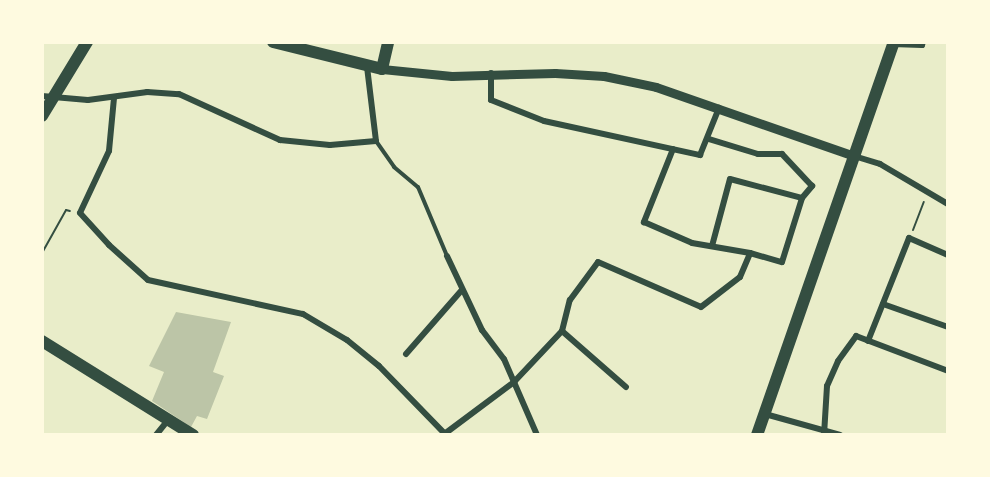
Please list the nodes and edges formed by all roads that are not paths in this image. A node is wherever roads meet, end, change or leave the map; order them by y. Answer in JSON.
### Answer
{"nodes":[{"id":1,"x":87,"y":42,"type":"edge"},
{"id":2,"x":273,"y":42,"type":"edge"},
{"id":3,"x":388,"y":42,"type":"edge"},
{"id":4,"x":923,"y":42,"type":"edge"},
{"id":5,"x":892,"y":43,"type":"edge"},
{"id":6,"x":367,"y":67,"type":"junction"},
{"id":7,"x":382,"y":69,"type":"junction"},
{"id":8,"x":490,"y":73,"type":"junction"},
{"id":9,"x":48,"y":97,"type":"edge"},
{"id":10,"x":114,"y":98,"type":"junction"},
{"id":11,"x":719,"y":108,"type":"junction"},
{"id":12,"x":42,"y":116,"type":"edge"},
{"id":13,"x":709,"y":139,"type":"junction"},
{"id":14,"x":376,"y":141,"type":"junction"},
{"id":15,"x":673,"y":149,"type":"junction"},
{"id":16,"x":854,"y":156,"type":"junction"},
{"id":17,"x":802,"y":198,"type":"junction"},
{"id":18,"x":948,"y":204,"type":"edge"},
{"id":19,"x":712,"y":246,"type":"junction"},
{"id":20,"x":750,"y":252,"type":"junction"},
{"id":21,"x":948,"y":255,"type":"edge"},
{"id":22,"x":447,"y":256,"type":"joint"},
{"id":23,"x":462,"y":291,"type":"junction"},
{"id":24,"x":883,"y":304,"type":"junction"},
{"id":25,"x":948,"y":327,"type":"edge"},
{"id":26,"x":562,"y":331,"type":"junction"},
{"id":27,"x":42,"y":341,"type":"edge"},
{"id":28,"x":868,"y":341,"type":"junction"},
{"id":29,"x":406,"y":354,"type":"dead end"},
{"id":30,"x":948,"y":371,"type":"edge"},
{"id":31,"x":514,"y":382,"type":"junction"},
{"id":32,"x":626,"y":387,"type":"dead end"},
{"id":33,"x":765,"y":414,"type":"junction"},
{"id":34,"x":170,"y":418,"type":"junction"},
{"id":35,"x":824,"y":432,"type":"edge"},
{"id":36,"x":444,"y":434,"type":"edge"},
{"id":37,"x":156,"y":435,"type":"edge"},
{"id":38,"x":193,"y":435,"type":"edge"},
{"id":39,"x":537,"y":435,"type":"edge"},
{"id":40,"x":757,"y":435,"type":"edge"},
{"id":41,"x":840,"y":435,"type":"edge"}],
"edges":[{"from":1,"to":9,"type":"main road"},
{"from":2,"to":6,"type":"main road"},
{"from":3,"to":7,"type":"main road"},
{"from":4,"to":5,"type":"street"},
{"from":5,"to":16,"type":"main road"},
{"from":6,"to":7,"type":"main road"},
{"from":6,"to":14,"type":"street"},
{"from":7,"to":8,"type":"street"},
{"from":8,"to":11,"type":"street"},
{"from":8,"to":15,"type":"street"},
{"from":9,"to":10,"type":"street"},
{"from":9,"to":12,"type":"main road"},
{"from":10,"to":14,"type":"street"},
{"from":10,"to":36,"type":"street"},
{"from":11,"to":13,"type":"street"},
{"from":11,"to":16,"type":"street"},
{"from":13,"to":15,"type":"street"},
{"from":13,"to":17,"type":"street"},
{"from":14,"to":22,"type":"lane"},
{"from":15,"to":19,"type":"street"},
{"from":16,"to":18,"type":"street"},
{"from":16,"to":33,"type":"main road"},
{"from":17,"to":19,"type":"street"},
{"from":17,"to":20,"type":"street"},
{"from":19,"to":20,"type":"street"},
{"from":20,"to":26,"type":"street"},
{"from":21,"to":24,"type":"street"},
{"from":22,"to":23,"type":"street"},
{"from":23,"to":29,"type":"street"},
{"from":23,"to":31,"type":"street"},
{"from":24,"to":25,"type":"street"},
{"from":24,"to":28,"type":"street"},
{"from":26,"to":31,"type":"street"},
{"from":26,"to":32,"type":"street"},
{"from":27,"to":34,"type":"main road"},
{"from":28,"to":30,"type":"street"},
{"from":28,"to":35,"type":"street"},
{"from":31,"to":36,"type":"street"},
{"from":31,"to":39,"type":"street"},
{"from":33,"to":35,"type":"street"},
{"from":33,"to":40,"type":"main road"},
{"from":34,"to":37,"type":"street"},
{"from":34,"to":38,"type":"main road"},
{"from":35,"to":41,"type":"street"}]}
